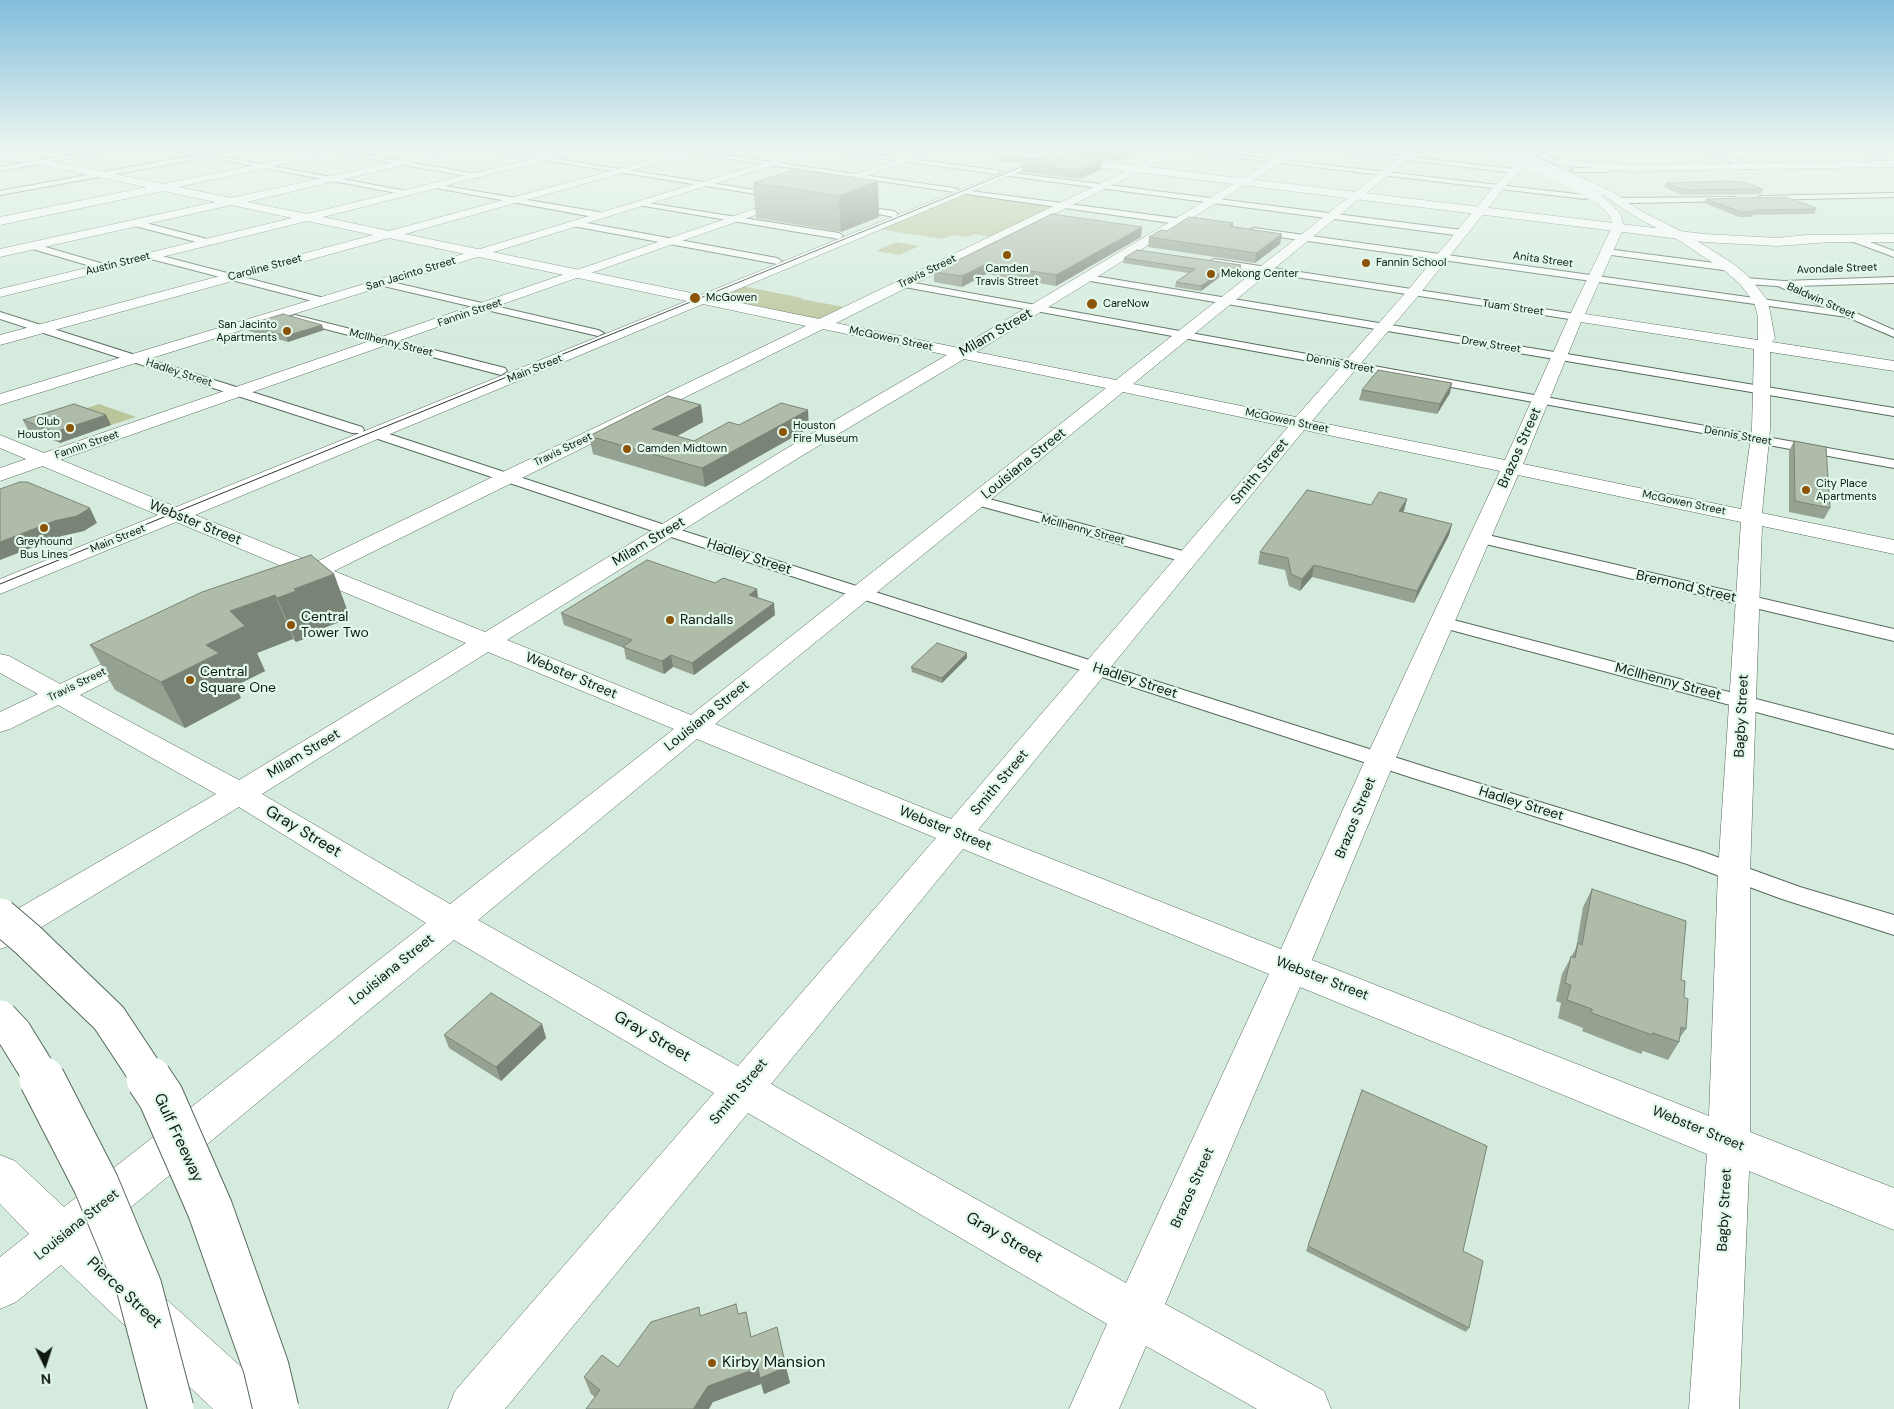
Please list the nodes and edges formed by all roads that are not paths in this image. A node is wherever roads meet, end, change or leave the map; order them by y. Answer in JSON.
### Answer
{"nodes":[{"id":1,"x":30,"y":215,"type":"edge"},
{"id":2,"x":172,"y":215,"type":"edge"},
{"id":3,"x":291,"y":215,"type":"edge"},
{"id":4,"x":319,"y":215,"type":"edge"},
{"id":5,"x":462,"y":215,"type":"edge"},
{"id":6,"x":597,"y":215,"type":"edge"},
{"id":7,"x":608,"y":215,"type":"edge"},
{"id":8,"x":711,"y":215,"type":"edge"},
{"id":9,"x":750,"y":215,"type":"edge"},
{"id":10,"x":892,"y":215,"type":"edge"},
{"id":11,"x":908,"y":215,"type":"edge"},
{"id":12,"x":1045,"y":215,"type":"edge"},
{"id":13,"x":1135,"y":215,"type":"edge"},
{"id":14,"x":1190,"y":215,"type":"edge"},
{"id":15,"x":1322,"y":215,"type":"edge"},
{"id":16,"x":1476,"y":215,"type":"edge"},
{"id":17,"x":1501,"y":215,"type":"edge"},
{"id":18,"x":1616,"y":215,"type":"edge"},
{"id":19,"x":1641,"y":215,"type":"edge"},
{"id":20,"x":604,"y":216,"type":"junction"},
{"id":21,"x":1332,"y":216,"type":"junction"},
{"id":22,"x":306,"y":218,"type":"junction"},
{"id":23,"x":737,"y":219,"type":"junction"},
{"id":24,"x":0,"y":221,"type":"edge"},
{"id":25,"x":1180,"y":221,"type":"junction"},
{"id":26,"x":134,"y":223,"type":"junction"},
{"id":27,"x":576,"y":224,"type":"junction"},
{"id":28,"x":1206,"y":225,"type":"edge"},
{"id":29,"x":1242,"y":230,"type":"edge"},
{"id":30,"x":1462,"y":233,"type":"junction"},
{"id":31,"x":1677,"y":234,"type":"junction"},
{"id":32,"x":389,"y":235,"type":"junction"},
{"id":33,"x":839,"y":236,"type":"junction"},
{"id":34,"x":1305,"y":238,"type":"junction"},
{"id":35,"x":1894,"y":238,"type":"edge"},
{"id":36,"x":1854,"y":239,"type":"junction"},
{"id":37,"x":1612,"y":240,"type":"junction"},
{"id":38,"x":208,"y":242,"type":"junction"},
{"id":39,"x":673,"y":242,"type":"junction"},
{"id":40,"x":32,"y":246,"type":"junction"},
{"id":41,"x":479,"y":253,"type":"junction"},
{"id":42,"x":0,"y":254,"type":"edge"},
{"id":43,"x":1894,"y":254,"type":"edge"},
{"id":44,"x":150,"y":256,"type":"junction"},
{"id":45,"x":1441,"y":257,"type":"junction"},
{"id":46,"x":777,"y":261,"type":"junction"},
{"id":47,"x":1208,"y":261,"type":"edge"},
{"id":48,"x":104,"y":267,"type":"junction"},
{"id":49,"x":1730,"y":268,"type":"junction"},
{"id":50,"x":1265,"y":270,"type":"junction"},
{"id":51,"x":580,"y":274,"type":"junction"},
{"id":52,"x":232,"y":277,"type":"junction"},
{"id":53,"x":1088,"y":278,"type":"junction"},
{"id":54,"x":1594,"y":278,"type":"junction"},
{"id":55,"x":1745,"y":280,"type":"junction"},
{"id":56,"x":1894,"y":280,"type":"edge"},
{"id":57,"x":383,"y":283,"type":"junction"},
{"id":58,"x":1780,"y":283,"type":"junction"},
{"id":59,"x":903,"y":284,"type":"junction"},
{"id":60,"x":0,"y":293,"type":"edge"},
{"id":61,"x":1413,"y":293,"type":"junction"},
{"id":62,"x":695,"y":298,"type":"junction"},
{"id":63,"x":324,"y":301,"type":"junction"},
{"id":64,"x":1226,"y":301,"type":"junction"},
{"id":65,"x":1761,"y":302,"type":"junction"},
{"id":66,"x":489,"y":307,"type":"junction"},
{"id":67,"x":1037,"y":309,"type":"junction"},
{"id":68,"x":281,"y":314,"type":"junction"},
{"id":69,"x":1849,"y":314,"type":"junction"},
{"id":70,"x":0,"y":315,"type":"edge"},
{"id":71,"x":1576,"y":317,"type":"junction"},
{"id":72,"x":821,"y":324,"type":"junction"},
{"id":73,"x":1383,"y":327,"type":"junction"},
{"id":74,"x":42,"y":329,"type":"junction"},
{"id":75,"x":598,"y":333,"type":"junction"},
{"id":76,"x":1892,"y":333,"type":"edge"},
{"id":77,"x":1182,"y":335,"type":"junction"},
{"id":78,"x":0,"y":340,"type":"edge"},
{"id":79,"x":386,"y":342,"type":"junction"},
{"id":80,"x":1762,"y":346,"type":"junction"},
{"id":81,"x":960,"y":353,"type":"junction"},
{"id":82,"x":1559,"y":357,"type":"junction"},
{"id":83,"x":135,"y":359,"type":"junction"},
{"id":84,"x":1350,"y":366,"type":"junction"},
{"id":85,"x":1894,"y":366,"type":"edge"},
{"id":86,"x":502,"y":371,"type":"junction"},
{"id":87,"x":1120,"y":386,"type":"junction"},
{"id":88,"x":1760,"y":390,"type":"junction"},
{"id":89,"x":240,"y":392,"type":"junction"},
{"id":90,"x":0,"y":400,"type":"edge"},
{"id":91,"x":1540,"y":400,"type":"junction"},
{"id":92,"x":1894,"y":412,"type":"edge"},
{"id":93,"x":1300,"y":424,"type":"junction"},
{"id":94,"x":357,"y":430,"type":"junction"},
{"id":95,"x":377,"y":434,"type":"junction"},
{"id":96,"x":1760,"y":440,"type":"junction"},
{"id":97,"x":0,"y":441,"type":"edge"},
{"id":98,"x":45,"y":460,"type":"junction"},
{"id":99,"x":1894,"y":464,"type":"edge"},
{"id":100,"x":1511,"y":468,"type":"junction"},
{"id":101,"x":0,"y":476,"type":"edge"},
{"id":102,"x":506,"y":478,"type":"junction"},
{"id":103,"x":978,"y":501,"type":"junction"},
{"id":104,"x":168,"y":512,"type":"junction"},
{"id":105,"x":1753,"y":518,"type":"junction"},
{"id":106,"x":668,"y":531,"type":"junction"},
{"id":107,"x":1479,"y":538,"type":"junction"},
{"id":108,"x":1894,"y":547,"type":"edge"},
{"id":109,"x":1188,"y":558,"type":"junction"},
{"id":110,"x":0,"y":572,"type":"edge"},
{"id":111,"x":315,"y":572,"type":"junction"},
{"id":112,"x":282,"y":587,"type":"edge"},
{"id":113,"x":0,"y":588,"type":"edge"},
{"id":114,"x":862,"y":593,"type":"junction"},
{"id":115,"x":1748,"y":601,"type":"junction"},
{"id":116,"x":1442,"y":622,"type":"junction"},
{"id":117,"x":1894,"y":635,"type":"edge"},
{"id":118,"x":488,"y":641,"type":"junction"},
{"id":119,"x":157,"y":647,"type":"edge"},
{"id":120,"x":0,"y":662,"type":"edge"},
{"id":121,"x":1097,"y":668,"type":"junction"},
{"id":122,"x":58,"y":694,"type":"junction"},
{"id":123,"x":1743,"y":702,"type":"junction"},
{"id":124,"x":0,"y":723,"type":"edge"},
{"id":125,"x":694,"y":727,"type":"junction"},
{"id":126,"x":1894,"y":742,"type":"edge"},
{"id":127,"x":1380,"y":760,"type":"junction"},
{"id":128,"x":240,"y":794,"type":"junction"},
{"id":129,"x":957,"y":834,"type":"junction"},
{"id":130,"x":1734,"y":872,"type":"junction"},
{"id":131,"x":0,"y":916,"type":"edge"},
{"id":132,"x":452,"y":922,"type":"junction"},
{"id":133,"x":1894,"y":925,"type":"edge"},
{"id":134,"x":0,"y":936,"type":"edge"},
{"id":135,"x":1290,"y":967,"type":"junction"},
{"id":136,"x":0,"y":1018,"type":"edge"},
{"id":137,"x":742,"y":1088,"type":"junction"},
{"id":138,"x":1729,"y":1141,"type":"junction"},
{"id":139,"x":0,"y":1176,"type":"edge"},
{"id":140,"x":1894,"y":1209,"type":"edge"},
{"id":141,"x":63,"y":1236,"type":"junction"},
{"id":142,"x":0,"y":1286,"type":"edge"},
{"id":143,"x":1137,"y":1314,"type":"junction"},
{"id":144,"x":171,"y":1409,"type":"edge"},
{"id":145,"x":250,"y":1409,"type":"edge"},
{"id":146,"x":276,"y":1409,"type":"edge"},
{"id":147,"x":472,"y":1409,"type":"edge"},
{"id":148,"x":1094,"y":1409,"type":"edge"},
{"id":149,"x":1306,"y":1409,"type":"edge"},
{"id":150,"x":1714,"y":1409,"type":"edge"}],
"edges":[{"from":1,"to":24,"type":"main road"},
{"from":2,"to":26,"type":"main road"},
{"from":3,"to":22,"type":"main road","name":"McGowen Street"},
{"from":4,"to":22,"type":"main road","name":"Austin Street"},
{"from":5,"to":32,"type":"main road","name":"Caroline Street"},
{"from":6,"to":20,"type":"street"},
{"from":7,"to":20,"type":"main road","name":"San Jacinto Street"},
{"from":8,"to":23,"type":"street"},
{"from":9,"to":23,"type":"main road","name":"Fannin Street"},
{"from":10,"to":33,"type":"main road","name":"Main Street"},
{"from":11,"to":62,"type":"main road","name":"Main Street"},
{"from":12,"to":59,"type":"main road","name":"Travis Street"},
{"from":13,"to":25,"type":"street"},
{"from":14,"to":25,"type":"main road","name":"Milam Street"},
{"from":15,"to":21,"type":"street"},
{"from":16,"to":30,"type":"main road","name":"Smith Street"},
{"from":17,"to":37,"type":"main road"},
{"from":18,"to":37,"type":"main road"},
{"from":19,"to":31,"type":"main road","name":"Bagby Street"},
{"from":20,"to":27,"type":"main road","name":"San Jacinto Street"},
{"from":21,"to":30,"type":"street"},
{"from":21,"to":34,"type":"main road","name":"Louisiana Street"},
{"from":22,"to":32,"type":"main road","name":"McGowen Street"},
{"from":22,"to":38,"type":"main road","name":"Austin Street"},
{"from":23,"to":33,"type":"street"},
{"from":23,"to":39,"type":"main road","name":"Fannin Street"},
{"from":25,"to":28,"type":"street"},
{"from":25,"to":53,"type":"main road","name":"Milam Street"},
{"from":26,"to":38,"type":"street"},
{"from":26,"to":40,"type":"main road"},
{"from":27,"to":39,"type":"street"},
{"from":27,"to":41,"type":"main road","name":"San Jacinto Street"},
{"from":29,"to":34,"type":"street","name":"Anita Street"},
{"from":30,"to":45,"type":"main road","name":"Smith Street"},
{"from":31,"to":36,"type":"main road"},
{"from":31,"to":37,"type":"main road"},
{"from":31,"to":49,"type":"main road","name":"Bagby Street"},
{"from":32,"to":41,"type":"main road","name":"McGowen Street"},
{"from":32,"to":52,"type":"main road","name":"Caroline Street"},
{"from":33,"to":46,"type":"main road","name":"Main Street"},
{"from":34,"to":45,"type":"street","name":"Anita Street"},
{"from":34,"to":50,"type":"main road","name":"Louisiana Street"},
{"from":35,"to":36,"type":"main road"},
{"from":36,"to":43,"type":"street"},
{"from":37,"to":49,"type":"street"},
{"from":37,"to":54,"type":"main road","name":"Brazos Street"},
{"from":38,"to":44,"type":"main road","name":"Austin Street"},
{"from":39,"to":46,"type":"street"},
{"from":39,"to":51,"type":"main road","name":"Fannin Street"},
{"from":40,"to":42,"type":"main road"},
{"from":40,"to":48,"type":"street"},
{"from":41,"to":51,"type":"main road","name":"McGowen Street"},
{"from":41,"to":57,"type":"main road","name":"San Jacinto Street"},
{"from":44,"to":48,"type":"main road","name":"Austin Street"},
{"from":44,"to":52,"type":"street"},
{"from":45,"to":54,"type":"street","name":"Anita Street"},
{"from":45,"to":61,"type":"main road","name":"Smith Street"},
{"from":46,"to":62,"type":"main road","name":"Main Street"},
{"from":47,"to":50,"type":"street","name":"Tuam Street"},
{"from":48,"to":60,"type":"main road","name":"Austin Street"},
{"from":49,"to":55,"type":"main road","name":"Bagby Street"},
{"from":50,"to":61,"type":"street","name":"Tuam Street"},
{"from":50,"to":64,"type":"main road","name":"Louisiana Street"},
{"from":51,"to":62,"type":"main road","name":"McGowen Street"},
{"from":51,"to":66,"type":"main road","name":"Fannin Street"},
{"from":52,"to":63,"type":"street"},
{"from":52,"to":74,"type":"main road","name":"Caroline Street"},
{"from":53,"to":64,"type":"street","name":"Drew Street"},
{"from":53,"to":67,"type":"main road","name":"Milam Street"},
{"from":54,"to":65,"type":"street","name":"Anita Street"},
{"from":54,"to":71,"type":"main road","name":"Brazos Street"},
{"from":55,"to":58,"type":"street","name":"Baldwin Street"},
{"from":55,"to":65,"type":"main road","name":"Bagby Street"},
{"from":56,"to":58,"type":"street","name":"Avondale Street"},
{"from":57,"to":63,"type":"main road","name":"San Jacinto Street"},
{"from":57,"to":66,"type":"street"},
{"from":58,"to":69,"type":"street","name":"Baldwin Street"},
{"from":59,"to":67,"type":"street","name":"Dennis Street"},
{"from":59,"to":72,"type":"main road","name":"Travis Street"},
{"from":61,"to":71,"type":"street","name":"Tuam Street"},
{"from":61,"to":73,"type":"main road","name":"Smith Street"},
{"from":62,"to":72,"type":"main road","name":"McGowen Street"},
{"from":62,"to":75,"type":"main road","name":"Main Street"},
{"from":62,"to":95,"type":"main road","name":"Main Street"},
{"from":63,"to":68,"type":"main road","name":"San Jacinto Street"},
{"from":64,"to":73,"type":"street","name":"Drew Street"},
{"from":64,"to":77,"type":"main road","name":"Louisiana Street"},
{"from":65,"to":69,"type":"street","name":"Anita Street"},
{"from":65,"to":80,"type":"main road","name":"Bagby Street"},
{"from":66,"to":75,"type":"street"},
{"from":66,"to":79,"type":"main road","name":"Fannin Street"},
{"from":67,"to":77,"type":"street","name":"Dennis Street"},
{"from":67,"to":81,"type":"main road","name":"Milam Street"},
{"from":68,"to":79,"type":"street","name":"McIlhenny Street"},
{"from":68,"to":83,"type":"main road","name":"San Jacinto Street"},
{"from":69,"to":76,"type":"street","name":"Baldwin Street"},
{"from":70,"to":74,"type":"street","name":"Hadley Street"},
{"from":71,"to":80,"type":"main road","name":"Tuam Street"},
{"from":71,"to":82,"type":"main road","name":"Brazos Street"},
{"from":72,"to":81,"type":"main road","name":"McGowen Street"},
{"from":72,"to":102,"type":"main road","name":"Travis Street"},
{"from":73,"to":82,"type":"street","name":"Drew Street"},
{"from":73,"to":84,"type":"main road","name":"Smith Street"},
{"from":74,"to":78,"type":"main road","name":"Caroline Street"},
{"from":74,"to":83,"type":"street","name":"Hadley Street"},
{"from":75,"to":86,"type":"main road","name":"Main Street"},
{"from":77,"to":84,"type":"street","name":"Dennis Street"},
{"from":77,"to":87,"type":"main road","name":"Louisiana Street"},
{"from":79,"to":86,"type":"street","name":"McIlhenny Street"},
{"from":79,"to":89,"type":"main road","name":"Fannin Street"},
{"from":80,"to":85,"type":"main road","name":"Tuam Street"},
{"from":80,"to":88,"type":"main road","name":"Bagby Street"},
{"from":81,"to":87,"type":"main road","name":"McGowen Street"},
{"from":81,"to":106,"type":"main road","name":"Milam Street"},
{"from":82,"to":88,"type":"street","name":"Drew Street"},
{"from":82,"to":91,"type":"main road","name":"Brazos Street"},
{"from":83,"to":89,"type":"street","name":"Hadley Street"},
{"from":83,"to":90,"type":"main road","name":"San Jacinto Street"},
{"from":84,"to":91,"type":"street","name":"Dennis Street"},
{"from":84,"to":93,"type":"main road","name":"Smith Street"},
{"from":86,"to":94,"type":"main road","name":"Main Street"},
{"from":87,"to":93,"type":"main road","name":"McGowen Street"},
{"from":87,"to":103,"type":"main road","name":"Louisiana Street"},
{"from":88,"to":92,"type":"street","name":"Drew Street"},
{"from":88,"to":96,"type":"main road","name":"Bagby Street"},
{"from":89,"to":94,"type":"street","name":"Hadley Street"},
{"from":89,"to":98,"type":"main road","name":"Fannin Street"},
{"from":91,"to":96,"type":"street","name":"Dennis Street"},
{"from":91,"to":100,"type":"main road","name":"Brazos Street"},
{"from":93,"to":100,"type":"main road","name":"McGowen Street"},
{"from":93,"to":109,"type":"main road","name":"Smith Street"},
{"from":94,"to":104,"type":"main road","name":"Main Street"},
{"from":95,"to":102,"type":"street","name":"Hadley Street"},
{"from":95,"to":104,"type":"main road","name":"Main Street"},
{"from":96,"to":99,"type":"street","name":"Dennis Street"},
{"from":96,"to":105,"type":"main road","name":"Bagby Street"},
{"from":97,"to":98,"type":"main road","name":"Webster Street"},
{"from":98,"to":101,"type":"main road","name":"Fannin Street"},
{"from":98,"to":104,"type":"main road","name":"Webster Street"},
{"from":100,"to":105,"type":"main road","name":"McGowen Street"},
{"from":100,"to":107,"type":"main road","name":"Brazos Street"},
{"from":102,"to":106,"type":"street","name":"Hadley Street"},
{"from":102,"to":111,"type":"main road","name":"Travis Street"},
{"from":103,"to":109,"type":"street","name":"McIlhenny Street"},
{"from":103,"to":114,"type":"main road","name":"Louisiana Street"},
{"from":104,"to":110,"type":"main road","name":"Main Street"},
{"from":104,"to":111,"type":"main road","name":"Webster Street"},
{"from":104,"to":113,"type":"main road","name":"Main Street"},
{"from":105,"to":108,"type":"main road","name":"McGowen Street"},
{"from":105,"to":115,"type":"main road","name":"Bagby Street"},
{"from":106,"to":114,"type":"street","name":"Hadley Street"},
{"from":106,"to":118,"type":"main road","name":"Milam Street"},
{"from":107,"to":115,"type":"street","name":"Bremond Street"},
{"from":107,"to":116,"type":"main road","name":"Brazos Street"},
{"from":109,"to":121,"type":"main road","name":"Smith Street"},
{"from":111,"to":112,"type":"main road","name":"Travis Street"},
{"from":111,"to":118,"type":"main road","name":"Webster Street"},
{"from":114,"to":121,"type":"street","name":"Hadley Street"},
{"from":114,"to":125,"type":"main road","name":"Louisiana Street"},
{"from":115,"to":117,"type":"street","name":"Bremond Street"},
{"from":115,"to":123,"type":"main road","name":"Bagby Street"},
{"from":116,"to":123,"type":"street","name":"McIlhenny Street"},
{"from":116,"to":127,"type":"main road","name":"Brazos Street"},
{"from":118,"to":125,"type":"main road","name":"Webster Street"},
{"from":118,"to":128,"type":"main road","name":"Milam Street"},
{"from":119,"to":122,"type":"main road","name":"Travis Street"},
{"from":120,"to":122,"type":"main road","name":"Gray Street"},
{"from":121,"to":127,"type":"street","name":"Hadley Street"},
{"from":121,"to":129,"type":"main road","name":"Smith Street"},
{"from":122,"to":124,"type":"main road","name":"Travis Street"},
{"from":122,"to":128,"type":"main road","name":"Gray Street"},
{"from":123,"to":126,"type":"street","name":"McIlhenny Street"},
{"from":123,"to":130,"type":"main road","name":"Bagby Street"},
{"from":125,"to":129,"type":"main road","name":"Webster Street"},
{"from":125,"to":132,"type":"main road","name":"Louisiana Street"},
{"from":127,"to":130,"type":"street","name":"Hadley Street"},
{"from":127,"to":135,"type":"main road","name":"Brazos Street"},
{"from":128,"to":132,"type":"main road","name":"Gray Street"},
{"from":128,"to":134,"type":"main road","name":"Milam Street"},
{"from":129,"to":135,"type":"main road","name":"Webster Street"},
{"from":129,"to":137,"type":"main road","name":"Smith Street"},
{"from":130,"to":133,"type":"street","name":"Hadley Street"},
{"from":130,"to":138,"type":"main road","name":"Bagby Street"},
{"from":131,"to":146,"type":"main road","name":"Gulf Freeway","bridge":true},
{"from":132,"to":137,"type":"main road","name":"Gray Street"},
{"from":132,"to":141,"type":"main road","name":"Louisiana Street"},
{"from":135,"to":138,"type":"main road","name":"Webster Street"},
{"from":135,"to":143,"type":"main road","name":"Brazos Street"},
{"from":136,"to":144,"type":"main road","bridge":true},
{"from":137,"to":143,"type":"main road","name":"Gray Street"},
{"from":137,"to":147,"type":"main road","name":"Smith Street"},
{"from":138,"to":140,"type":"main road","name":"Webster Street"},
{"from":138,"to":150,"type":"main road","name":"Bagby Street"},
{"from":139,"to":141,"type":"main road","name":"Pierce Street"},
{"from":141,"to":142,"type":"main road","name":"Louisiana Street"},
{"from":141,"to":145,"type":"main road","name":"Pierce Street"},
{"from":143,"to":148,"type":"main road","name":"Brazos Street"},
{"from":143,"to":149,"type":"main road","name":"Gray Street"}]}
